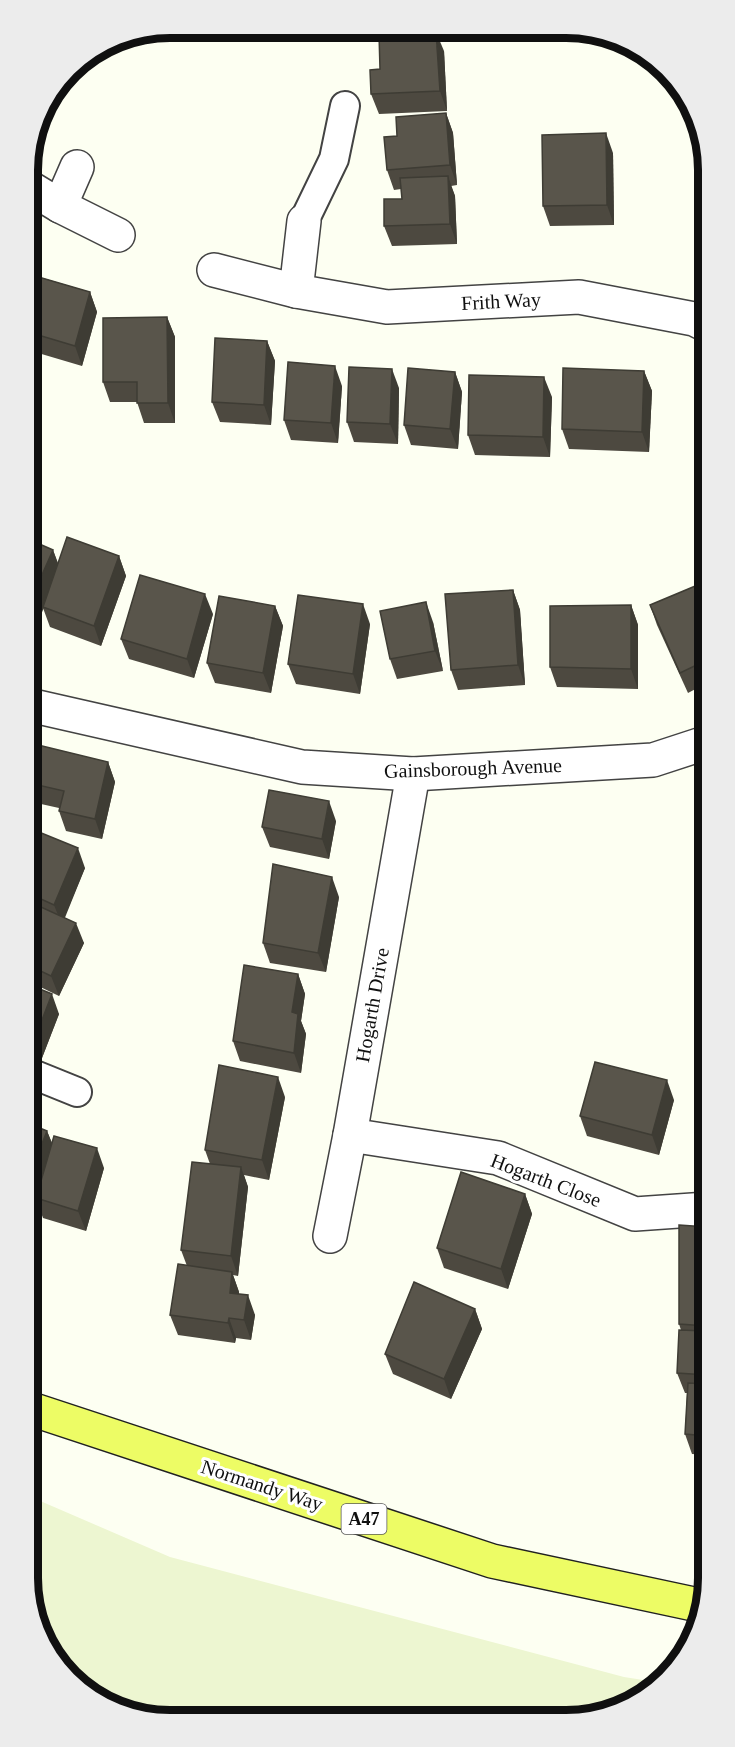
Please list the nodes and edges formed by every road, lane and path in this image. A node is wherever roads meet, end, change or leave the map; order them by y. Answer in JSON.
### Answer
{"nodes":[{"id":1,"x":345,"y":106,"type":"dead end"},
{"id":2,"x":77,"y":167,"type":"dead end"},
{"id":3,"x":38,"y":193,"type":"edge"},
{"id":4,"x":60,"y":206,"type":"junction"},
{"id":5,"x":304,"y":221,"type":"joint"},
{"id":6,"x":118,"y":235,"type":"dead end"},
{"id":7,"x":214,"y":270,"type":"dead end"},
{"id":8,"x":296,"y":291,"type":"junction"},
{"id":9,"x":698,"y":321,"type":"edge"},
{"id":10,"x":38,"y":707,"type":"edge"},
{"id":11,"x":698,"y":745,"type":"edge"},
{"id":12,"x":413,"y":774,"type":"junction"},
{"id":13,"x":38,"y":1076,"type":"edge"},
{"id":14,"x":78,"y":1092,"type":"dead end"},
{"id":15,"x":350,"y":1135,"type":"junction"},
{"id":16,"x":697,"y":1210,"type":"edge"},
{"id":17,"x":330,"y":1236,"type":"dead end"},
{"id":18,"x":38,"y":1411,"type":"edge"},
{"id":19,"x":694,"y":1604,"type":"edge"}],
"edges":[{"from":1,"to":5,"type":"lane"},
{"from":2,"to":4,"type":"street"},
{"from":3,"to":4,"type":"street"},
{"from":4,"to":6,"type":"street"},
{"from":5,"to":8,"type":"street"},
{"from":7,"to":8,"type":"street","name":"Frith Way"},
{"from":8,"to":9,"type":"street","name":"Frith Way"},
{"from":10,"to":12,"type":"street","name":"Gainsborough Avenue"},
{"from":11,"to":12,"type":"street","name":"Gainsborough Avenue"},
{"from":12,"to":15,"type":"street","name":"Hogarth Drive"},
{"from":13,"to":14,"type":"lane"},
{"from":15,"to":16,"type":"street","name":"Hogarth Close"},
{"from":15,"to":17,"type":"street","name":"Hogarth Drive"},
{"from":18,"to":19,"type":"main road","name":"Normandy Way","number":"A47"}]}
